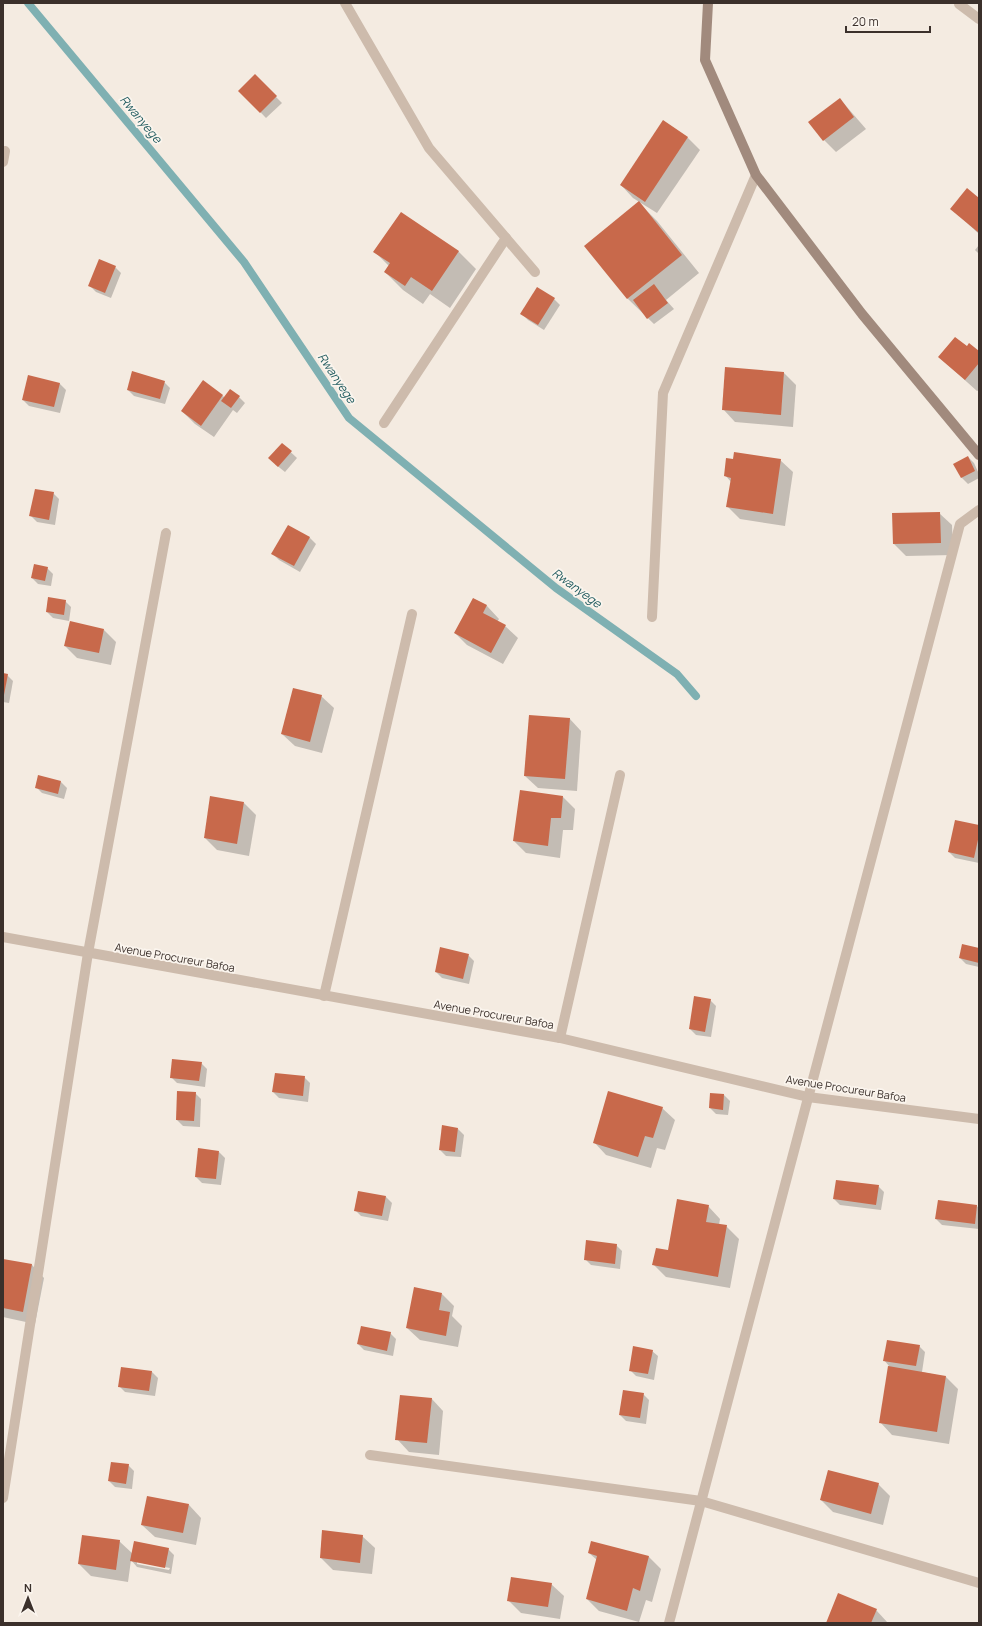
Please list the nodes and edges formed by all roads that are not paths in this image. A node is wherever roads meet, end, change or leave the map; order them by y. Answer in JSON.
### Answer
{"nodes":[{"id":1,"x":344,"y":3,"type":"edge"},
{"id":2,"x":708,"y":3,"type":"edge"},
{"id":3,"x":960,"y":3,"type":"edge"},
{"id":4,"x":979,"y":19,"type":"edge"},
{"id":5,"x":5,"y":152,"type":"dead end"},
{"id":6,"x":3,"y":162,"type":"edge"},
{"id":7,"x":756,"y":175,"type":"junction"},
{"id":8,"x":506,"y":238,"type":"junction"},
{"id":9,"x":535,"y":272,"type":"dead end"},
{"id":10,"x":384,"y":423,"type":"dead end"},
{"id":11,"x":979,"y":455,"type":"edge"},
{"id":12,"x":979,"y":510,"type":"edge"},
{"id":13,"x":166,"y":533,"type":"dead end"},
{"id":14,"x":412,"y":614,"type":"dead end"},
{"id":15,"x":652,"y":617,"type":"dead end"},
{"id":16,"x":620,"y":775,"type":"dead end"},
{"id":17,"x":3,"y":937,"type":"edge"},
{"id":18,"x":88,"y":953,"type":"junction"},
{"id":19,"x":324,"y":996,"type":"junction"},
{"id":20,"x":560,"y":1038,"type":"junction"},
{"id":21,"x":808,"y":1097,"type":"junction"},
{"id":22,"x":979,"y":1119,"type":"edge"},
{"id":23,"x":370,"y":1455,"type":"dead end"},
{"id":24,"x":3,"y":1498,"type":"edge"},
{"id":25,"x":701,"y":1501,"type":"junction"},
{"id":26,"x":979,"y":1583,"type":"edge"},
{"id":27,"x":669,"y":1623,"type":"edge"}],
"edges":[{"from":1,"to":8,"type":"street"},
{"from":2,"to":7,"type":"street"},
{"from":3,"to":4,"type":"street"},
{"from":5,"to":6,"type":"street"},
{"from":7,"to":11,"type":"street"},
{"from":7,"to":15,"type":"street"},
{"from":8,"to":9,"type":"street"},
{"from":8,"to":10,"type":"street"},
{"from":12,"to":21,"type":"street"},
{"from":13,"to":18,"type":"street"},
{"from":14,"to":19,"type":"street"},
{"from":16,"to":20,"type":"street"},
{"from":17,"to":18,"type":"street","name":"Avenue Procureur Bafoa"},
{"from":18,"to":19,"type":"street","name":"Avenue Procureur Bafoa"},
{"from":18,"to":24,"type":"street"},
{"from":19,"to":20,"type":"street","name":"Avenue Procureur Bafoa"},
{"from":20,"to":21,"type":"street","name":"Avenue Procureur Bafoa"},
{"from":21,"to":22,"type":"street","name":"Avenue Procureur Bafoa"},
{"from":21,"to":25,"type":"street"},
{"from":23,"to":25,"type":"street"},
{"from":25,"to":26,"type":"street"},
{"from":25,"to":27,"type":"street"}]}
